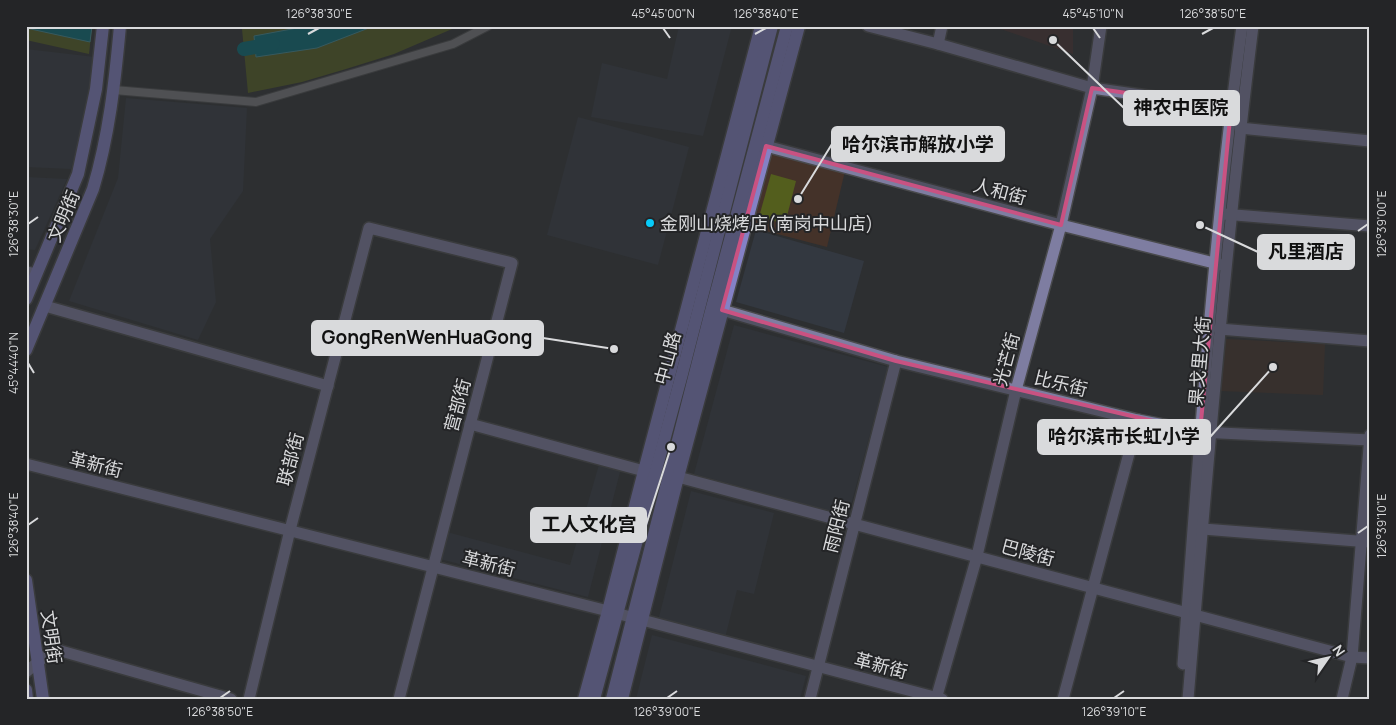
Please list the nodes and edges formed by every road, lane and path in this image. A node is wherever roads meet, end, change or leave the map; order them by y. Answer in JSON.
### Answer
{"nodes":[{"id":1,"x":102,"y":26,"type":"edge"},
{"id":2,"x":120,"y":26,"type":"edge"},
{"id":3,"x":488,"y":26,"type":"edge"},
{"id":4,"x":761,"y":26,"type":"edge"},
{"id":5,"x":772,"y":26,"type":"edge"},
{"id":6,"x":787,"y":26,"type":"edge"},
{"id":7,"x":799,"y":26,"type":"edge"},
{"id":8,"x":868,"y":26,"type":"edge"},
{"id":9,"x":942,"y":26,"type":"edge"},
{"id":10,"x":1101,"y":26,"type":"edge"},
{"id":11,"x":1242,"y":26,"type":"edge"},
{"id":12,"x":1253,"y":26,"type":"edge"},
{"id":13,"x":938,"y":44,"type":"junction"},
{"id":14,"x":1092,"y":88,"type":"junction"},
{"id":15,"x":114,"y":90,"type":"junction"},
{"id":16,"x":1231,"y":108,"type":"junction"},
{"id":17,"x":1240,"y":128,"type":"junction"},
{"id":18,"x":1370,"y":141,"type":"edge"},
{"id":19,"x":766,"y":146,"type":"junction"},
{"id":20,"x":1219,"y":214,"type":"junction"},
{"id":21,"x":1231,"y":215,"type":"junction"},
{"id":22,"x":1061,"y":225,"type":"junction"},
{"id":23,"x":1370,"y":226,"type":"edge"},
{"id":24,"x":370,"y":228,"type":"joint"},
{"id":25,"x":1220,"y":265,"type":"junction"},
{"id":26,"x":31,"y":273,"type":"edge"},
{"id":27,"x":26,"y":299,"type":"edge"},
{"id":28,"x":45,"y":306,"type":"junction"},
{"id":29,"x":722,"y":310,"type":"junction"},
{"id":30,"x":1219,"y":329,"type":"junction"},
{"id":31,"x":1370,"y":341,"type":"edge"},
{"id":32,"x":26,"y":350,"type":"edge"},
{"id":33,"x":896,"y":361,"type":"junction"},
{"id":34,"x":328,"y":386,"type":"junction"},
{"id":35,"x":1016,"y":390,"type":"junction"},
{"id":36,"x":1138,"y":420,"type":"junction"},
{"id":37,"x":470,"y":424,"type":"junction"},
{"id":38,"x":1205,"y":432,"type":"junction"},
{"id":39,"x":1370,"y":435,"type":"edge"},
{"id":40,"x":1370,"y":440,"type":"edge"},
{"id":41,"x":26,"y":464,"type":"edge"},
{"id":42,"x":644,"y":471,"type":"junction"},
{"id":43,"x":678,"y":477,"type":"junction"},
{"id":44,"x":855,"y":524,"type":"junction"},
{"id":45,"x":1203,"y":529,"type":"junction"},
{"id":46,"x":290,"y":530,"type":"junction"},
{"id":47,"x":1366,"y":542,"type":"edge"},
{"id":48,"x":977,"y":557,"type":"junction"},
{"id":49,"x":433,"y":566,"type":"junction"},
{"id":50,"x":26,"y":580,"type":"edge"},
{"id":51,"x":1093,"y":588,"type":"junction"},
{"id":52,"x":612,"y":612,"type":"junction"},
{"id":53,"x":1191,"y":614,"type":"junction"},
{"id":54,"x":637,"y":619,"type":"junction"},
{"id":55,"x":1352,"y":657,"type":"junction"},
{"id":56,"x":1370,"y":658,"type":"edge"},
{"id":57,"x":38,"y":664,"type":"junction"},
{"id":58,"x":819,"y":666,"type":"junction"},
{"id":59,"x":26,"y":672,"type":"edge"},
{"id":60,"x":26,"y":690,"type":"edge"},
{"id":61,"x":938,"y":698,"type":"edge"},
{"id":62,"x":27,"y":699,"type":"edge"},
{"id":63,"x":43,"y":699,"type":"edge"},
{"id":64,"x":231,"y":699,"type":"edge"},
{"id":65,"x":249,"y":699,"type":"edge"},
{"id":66,"x":399,"y":699,"type":"edge"},
{"id":67,"x":584,"y":699,"type":"edge"},
{"id":68,"x":594,"y":699,"type":"edge"},
{"id":69,"x":612,"y":699,"type":"edge"},
{"id":70,"x":622,"y":699,"type":"edge"},
{"id":71,"x":810,"y":699,"type":"edge"},
{"id":72,"x":1063,"y":699,"type":"edge"},
{"id":73,"x":1181,"y":699,"type":"edge"},
{"id":74,"x":1188,"y":699,"type":"edge"},
{"id":75,"x":1342,"y":699,"type":"edge"}],
"edges":[{"from":1,"to":26,"type":"main road","name":"文明街"},
{"from":2,"to":15,"type":"main road","name":"文明街"},
{"from":3,"to":15,"type":"street"},
{"from":4,"to":42,"type":"main road"},
{"from":5,"to":52,"type":"main road","name":"中山路"},
{"from":6,"to":54,"type":"main road","name":"中山路"},
{"from":7,"to":19,"type":"main road"},
{"from":8,"to":13,"type":"street"},
{"from":9,"to":13,"type":"street"},
{"from":10,"to":14,"type":"street","name":"光芒街"},
{"from":11,"to":16,"type":"street","name":"果戈里大街"},
{"from":12,"to":17,"type":"street","name":"果戈里大街"},
{"from":13,"to":14,"type":"street"},
{"from":14,"to":16,"type":"street"},
{"from":14,"to":22,"type":"street","name":"光芒街"},
{"from":15,"to":28,"type":"main road","name":"文明街"},
{"from":16,"to":20,"type":"street","name":"果戈里大街"},
{"from":17,"to":18,"type":"street"},
{"from":17,"to":21,"type":"street","name":"果戈里大街"},
{"from":19,"to":22,"type":"street","name":"人和街"},
{"from":19,"to":29,"type":"main road"},
{"from":20,"to":21,"type":"street"},
{"from":20,"to":25,"type":"street","name":"果戈里大街"},
{"from":21,"to":23,"type":"street"},
{"from":21,"to":25,"type":"street","name":"果戈里大街"},
{"from":22,"to":25,"type":"street","name":"人和街"},
{"from":22,"to":35,"type":"street","name":"光芒街"},
{"from":24,"to":34,"type":"street","name":"联部街"},
{"from":24,"to":37,"type":"street","name":"营部街"},
{"from":25,"to":30,"type":"street","name":"果戈里大街"},
{"from":25,"to":38,"type":"street","name":"果戈里大街"},
{"from":26,"to":27,"type":"main road","name":"文明街"},
{"from":28,"to":32,"type":"main road","name":"文明街"},
{"from":28,"to":34,"type":"street"},
{"from":29,"to":33,"type":"street","name":"比乐街"},
{"from":29,"to":43,"type":"main road"},
{"from":30,"to":31,"type":"street"},
{"from":30,"to":38,"type":"street","name":"果戈里大街"},
{"from":33,"to":35,"type":"street","name":"比乐街"},
{"from":33,"to":44,"type":"street","name":"雨阳街"},
{"from":34,"to":46,"type":"street","name":"联部街"},
{"from":35,"to":36,"type":"street","name":"比乐街"},
{"from":35,"to":48,"type":"street","name":"光芒街"},
{"from":36,"to":38,"type":"street","name":"比乐街"},
{"from":36,"to":51,"type":"street"},
{"from":37,"to":42,"type":"street"},
{"from":37,"to":49,"type":"street","name":"营部街"},
{"from":38,"to":40,"type":"street","name":"比乐街"},
{"from":38,"to":45,"type":"street","name":"果戈里大街"},
{"from":38,"to":53,"type":"street","name":"果戈里大街"},
{"from":39,"to":40,"type":"street"},
{"from":40,"to":47,"type":"street"},
{"from":41,"to":46,"type":"street","name":"革新街"},
{"from":42,"to":52,"type":"main road"},
{"from":43,"to":44,"type":"street","name":"巴陵街"},
{"from":43,"to":54,"type":"main road"},
{"from":44,"to":48,"type":"street","name":"巴陵街"},
{"from":44,"to":58,"type":"street","name":"雨阳街"},
{"from":45,"to":47,"type":"street"},
{"from":45,"to":53,"type":"street","name":"果戈里大街"},
{"from":46,"to":49,"type":"street","name":"革新街"},
{"from":46,"to":65,"type":"street","name":"联部街"},
{"from":47,"to":55,"type":"street"},
{"from":48,"to":51,"type":"street","name":"巴陵街"},
{"from":48,"to":61,"type":"street","name":"光芒街"},
{"from":49,"to":52,"type":"street","name":"革新街"},
{"from":49,"to":66,"type":"street","name":"营部街"},
{"from":50,"to":57,"type":"main road","name":"文明街"},
{"from":51,"to":53,"type":"street","name":"巴陵街"},
{"from":51,"to":72,"type":"street"},
{"from":52,"to":54,"type":"street","name":"革新街"},
{"from":52,"to":67,"type":"main road"},
{"from":52,"to":68,"type":"main road","name":"中山路"},
{"from":53,"to":55,"type":"street","name":"巴陵街"},
{"from":53,"to":73,"type":"street","name":"果戈里大街"},
{"from":53,"to":74,"type":"street","name":"果戈里大街"},
{"from":54,"to":58,"type":"street","name":"革新街"},
{"from":54,"to":69,"type":"main road","name":"中山路"},
{"from":54,"to":70,"type":"main road"},
{"from":55,"to":56,"type":"street","name":"巴陵街"},
{"from":55,"to":75,"type":"street"},
{"from":57,"to":59,"type":"street"},
{"from":57,"to":63,"type":"main road","name":"文明街"},
{"from":57,"to":64,"type":"street"},
{"from":58,"to":61,"type":"street","name":"革新街"},
{"from":58,"to":71,"type":"street","name":"雨阳街"},
{"from":60,"to":62,"type":"main road"}]}
